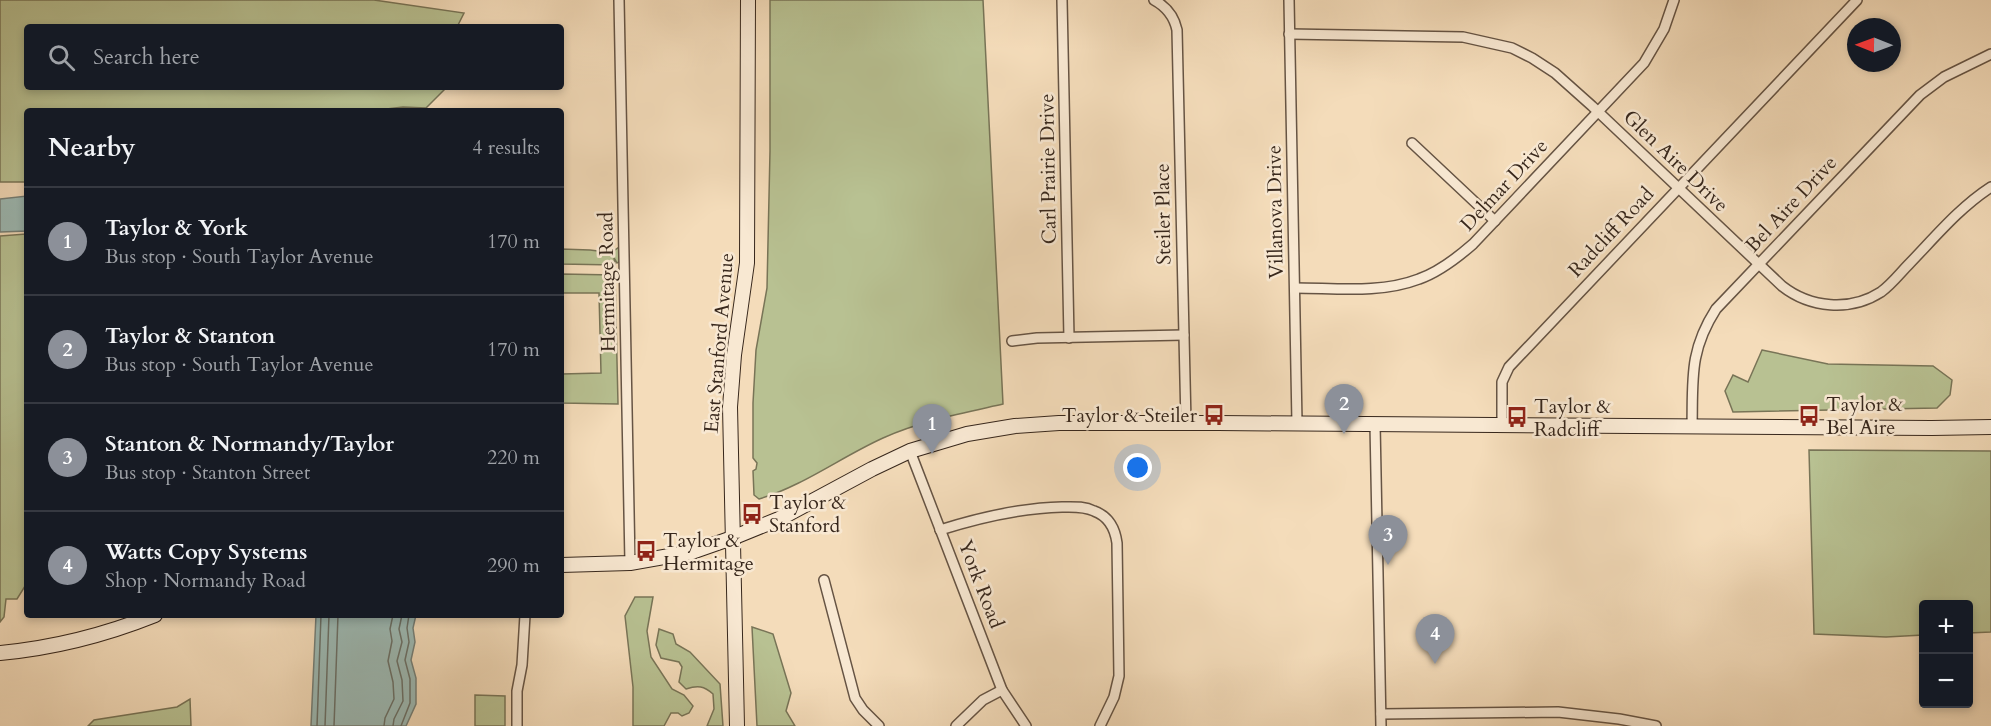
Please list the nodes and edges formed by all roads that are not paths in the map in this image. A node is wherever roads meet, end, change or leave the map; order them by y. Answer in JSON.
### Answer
{"nodes":[{"id":1,"x":619,"y":0,"type":"edge"},
{"id":2,"x":748,"y":0,"type":"edge"},
{"id":3,"x":1062,"y":0,"type":"edge"},
{"id":4,"x":1154,"y":0,"type":"edge"},
{"id":5,"x":1173,"y":0,"type":"edge"},
{"id":6,"x":1289,"y":0,"type":"edge"},
{"id":7,"x":1674,"y":0,"type":"edge"},
{"id":8,"x":1857,"y":0,"type":"edge"},
{"id":9,"x":1166,"y":8,"type":"junction"},
{"id":10,"x":1289,"y":34,"type":"junction"},
{"id":11,"x":1991,"y":54,"type":"edge"},
{"id":12,"x":1598,"y":112,"type":"junction"},
{"id":13,"x":1412,"y":143,"type":"dead end"},
{"id":14,"x":1991,"y":187,"type":"edge"},
{"id":15,"x":1677,"y":188,"type":"junction"},
{"id":16,"x":1495,"y":221,"type":"junction"},
{"id":17,"x":1759,"y":265,"type":"junction"},
{"id":18,"x":1295,"y":288,"type":"junction"},
{"id":19,"x":1184,"y":335,"type":"junction"},
{"id":20,"x":1069,"y":338,"type":"junction"},
{"id":21,"x":1011,"y":341,"type":"dead end"},
{"id":22,"x":1186,"y":423,"type":"junction"},
{"id":23,"x":1297,"y":423,"type":"junction"},
{"id":24,"x":1375,"y":424,"type":"junction"},
{"id":25,"x":1502,"y":425,"type":"junction"},
{"id":26,"x":1692,"y":427,"type":"junction"},
{"id":27,"x":1991,"y":429,"type":"edge"},
{"id":28,"x":910,"y":452,"type":"junction"},
{"id":29,"x":940,"y":530,"type":"junction"},
{"id":30,"x":732,"y":538,"type":"junction"},
{"id":31,"x":630,"y":563,"type":"junction"},
{"id":32,"x":564,"y":565,"type":"edge"},
{"id":33,"x":824,"y":580,"type":"dead end"},
{"id":34,"x":147,"y":618,"type":"edge"},
{"id":35,"x":525,"y":618,"type":"edge"},
{"id":36,"x":0,"y":653,"type":"edge"},
{"id":37,"x":1002,"y":690,"type":"junction"},
{"id":38,"x":1381,"y":714,"type":"junction"},
{"id":39,"x":517,"y":726,"type":"edge"},
{"id":40,"x":737,"y":726,"type":"edge"},
{"id":41,"x":879,"y":726,"type":"edge"},
{"id":42,"x":956,"y":726,"type":"edge"},
{"id":43,"x":1026,"y":726,"type":"edge"},
{"id":44,"x":1100,"y":726,"type":"edge"},
{"id":45,"x":1381,"y":726,"type":"edge"},
{"id":46,"x":1656,"y":726,"type":"edge"}],
"edges":[{"from":1,"to":31,"type":"street","name":"Hermitage Road"},
{"from":2,"to":30,"type":"street","name":"East Stanford Avenue"},
{"from":3,"to":20,"type":"street","name":"Carl Prairie Drive"},
{"from":4,"to":9,"type":"street"},
{"from":5,"to":9,"type":"street"},
{"from":6,"to":10,"type":"street","name":"Villanova Drive"},
{"from":7,"to":12,"type":"street","name":"Delmar Drive"},
{"from":8,"to":15,"type":"street","name":"Radcliff Road"},
{"from":9,"to":19,"type":"street","name":"Steiler Place"},
{"from":10,"to":12,"type":"street","name":"Glen Aire Drive"},
{"from":10,"to":18,"type":"street","name":"Villanova Drive"},
{"from":11,"to":17,"type":"street","name":"Bel Aire Drive"},
{"from":12,"to":15,"type":"street","name":"Glen Aire Drive"},
{"from":12,"to":16,"type":"street","name":"Delmar Drive"},
{"from":13,"to":16,"type":"street"},
{"from":14,"to":17,"type":"street","name":"Glen Aire Drive"},
{"from":15,"to":17,"type":"street","name":"Glen Aire Drive"},
{"from":15,"to":25,"type":"street","name":"Radcliff Road"},
{"from":16,"to":18,"type":"street","name":"Delmar Drive"},
{"from":17,"to":26,"type":"street","name":"Bel Aire Drive"},
{"from":18,"to":23,"type":"street","name":"Villanova Drive"},
{"from":19,"to":20,"type":"street"},
{"from":19,"to":22,"type":"street","name":"Steiler Place"},
{"from":20,"to":21,"type":"street"},
{"from":22,"to":23,"type":"street"},
{"from":22,"to":28,"type":"street"},
{"from":23,"to":24,"type":"street"},
{"from":24,"to":25,"type":"street"},
{"from":24,"to":38,"type":"street"},
{"from":25,"to":26,"type":"street"},
{"from":26,"to":27,"type":"street"},
{"from":28,"to":29,"type":"street","name":"York Road"},
{"from":28,"to":30,"type":"street"},
{"from":29,"to":37,"type":"street","name":"York Road"},
{"from":29,"to":44,"type":"street"},
{"from":30,"to":31,"type":"street"},
{"from":30,"to":40,"type":"street","name":"East Stanford Avenue"},
{"from":31,"to":32,"type":"street"},
{"from":33,"to":41,"type":"street"},
{"from":34,"to":36,"type":"street"},
{"from":35,"to":39,"type":"street"},
{"from":37,"to":42,"type":"street"},
{"from":37,"to":43,"type":"street","name":"York Road"},
{"from":38,"to":45,"type":"street"},
{"from":38,"to":46,"type":"street"}]}
